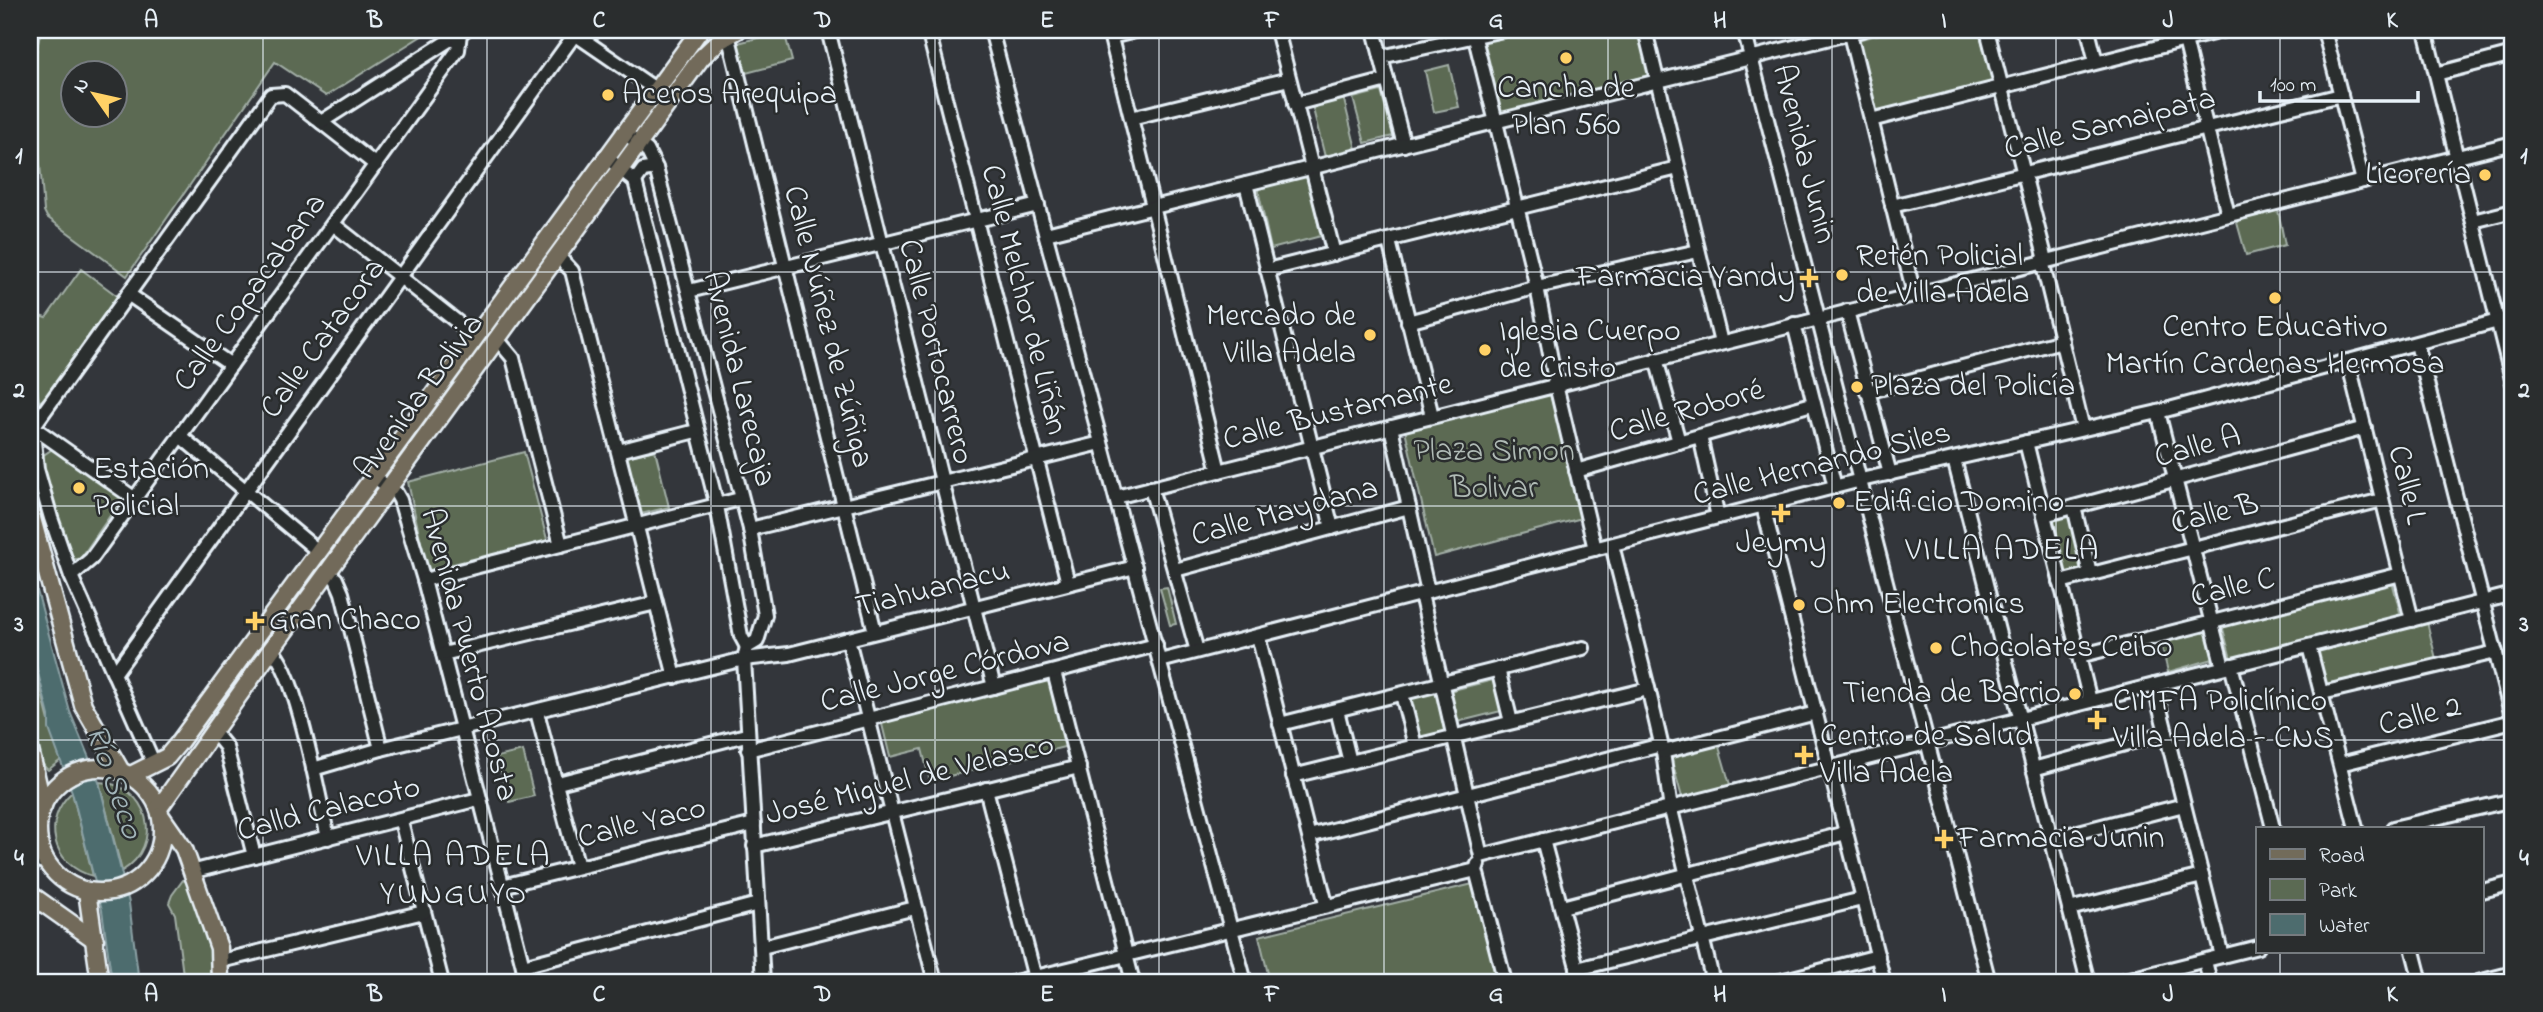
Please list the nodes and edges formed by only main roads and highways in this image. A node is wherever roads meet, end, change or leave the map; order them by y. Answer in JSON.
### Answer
{"nodes":[{"id":1,"x":699,"y":31,"type":"edge"},
{"id":2,"x":733,"y":32,"type":"edge"},
{"id":3,"x":30,"y":510,"type":"edge"},
{"id":4,"x":30,"y":750,"type":"edge"},
{"id":5,"x":121,"y":771,"type":"junction"},
{"id":6,"x":40,"y":808,"type":"edge"},
{"id":7,"x":160,"y":812,"type":"junction"},
{"id":8,"x":93,"y":891,"type":"junction"},
{"id":9,"x":30,"y":894,"type":"edge"},
{"id":10,"x":95,"y":940,"type":"junction"},
{"id":11,"x":100,"y":982,"type":"edge"},
{"id":12,"x":220,"y":982,"type":"edge"}],
"edges":[{"from":1,"to":5,"type":"main road","name":"Avenida Bolivia"},
{"from":2,"to":7,"type":"main road","name":"Avenida Bolivia"},
{"from":3,"to":5,"type":"main road"},
{"from":4,"to":6,"type":"main road"},
{"from":5,"to":6,"type":"main road"},
{"from":5,"to":7,"type":"main road"},
{"from":6,"to":8,"type":"main road"},
{"from":7,"to":8,"type":"main road"},
{"from":7,"to":12,"type":"main road"},
{"from":8,"to":10,"type":"main road"},
{"from":9,"to":10,"type":"main road"},
{"from":10,"to":11,"type":"main road"}]}
